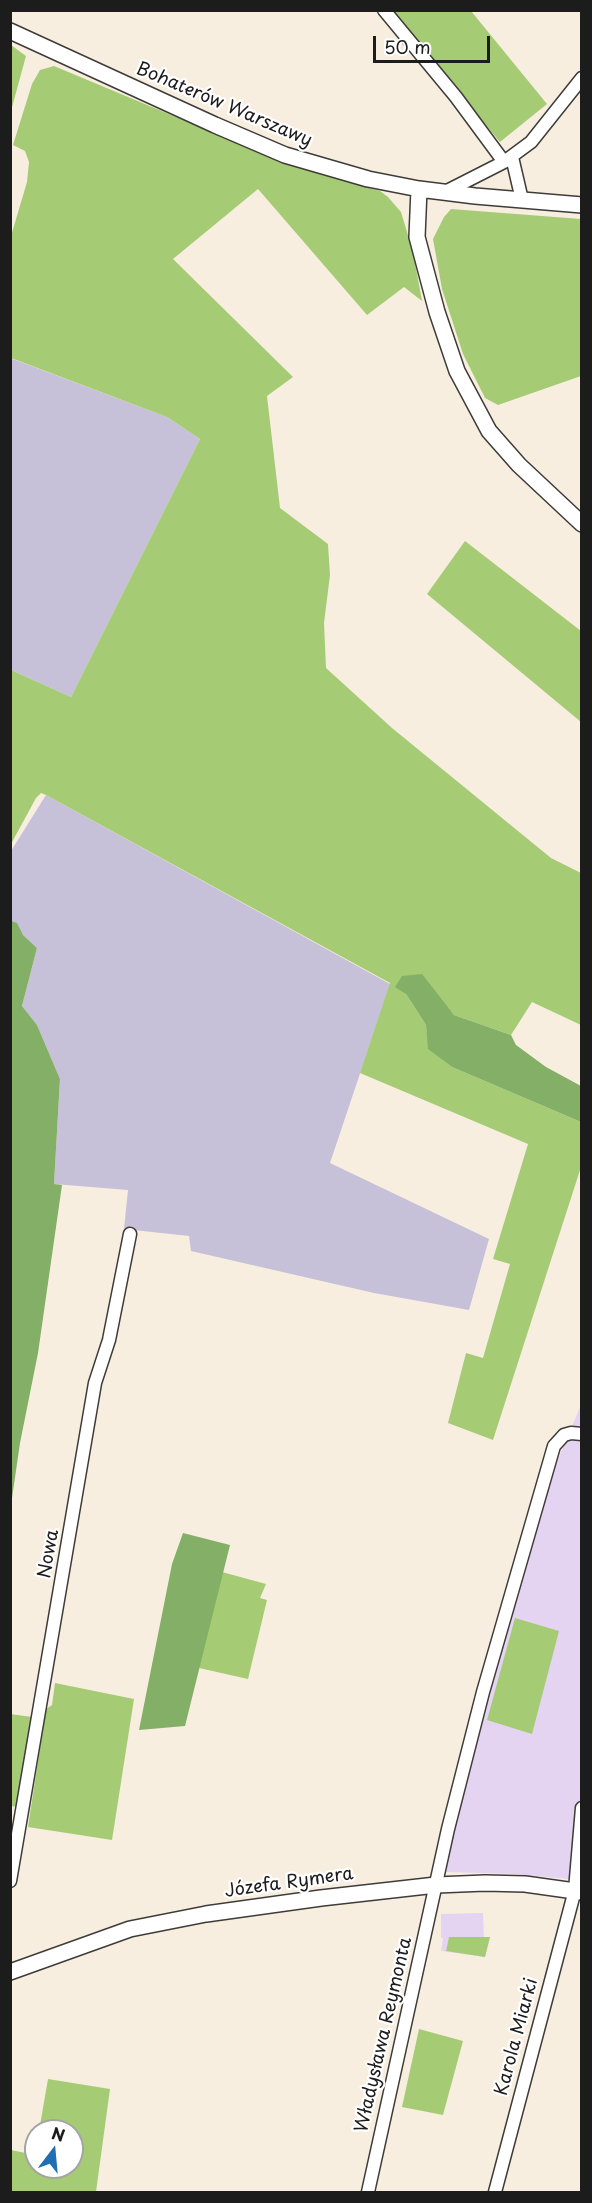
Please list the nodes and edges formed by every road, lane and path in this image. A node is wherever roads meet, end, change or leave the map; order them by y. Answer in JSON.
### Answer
{"nodes":[{"id":1,"x":384,"y":10,"type":"edge"},
{"id":2,"x":10,"y":31,"type":"edge"},
{"id":3,"x":582,"y":78,"type":"edge"},
{"id":4,"x":508,"y":159,"type":"junction"},
{"id":5,"x":419,"y":189,"type":"junction"},
{"id":6,"x":445,"y":192,"type":"junction"},
{"id":7,"x":522,"y":200,"type":"junction"},
{"id":8,"x":582,"y":205,"type":"edge"},
{"id":9,"x":582,"y":524,"type":"edge"},
{"id":10,"x":130,"y":1234,"type":"dead end"},
{"id":11,"x":582,"y":1434,"type":"edge"},
{"id":12,"x":582,"y":1808,"type":"edge"},
{"id":13,"x":10,"y":1881,"type":"edge"},
{"id":14,"x":436,"y":1885,"type":"junction"},
{"id":15,"x":578,"y":1891,"type":"edge"},
{"id":16,"x":10,"y":1972,"type":"edge"},
{"id":17,"x":368,"y":2193,"type":"edge"},
{"id":18,"x":495,"y":2193,"type":"edge"}],
"edges":[{"from":1,"to":4,"type":"street"},
{"from":2,"to":5,"type":"street","name":"Bohaterów Warszawy"},
{"from":3,"to":4,"type":"street"},
{"from":4,"to":6,"type":"street"},
{"from":4,"to":7,"type":"street"},
{"from":5,"to":6,"type":"street","name":"Bohaterów Warszawy"},
{"from":5,"to":9,"type":"street"},
{"from":6,"to":7,"type":"street","name":"Bohaterów Warszawy"},
{"from":7,"to":8,"type":"street","name":"Bohaterów Warszawy"},
{"from":10,"to":13,"type":"street","name":"Nowa"},
{"from":11,"to":14,"type":"street","name":"Władysława Reymonta"},
{"from":12,"to":15,"type":"street","name":"Karola Miarki"},
{"from":14,"to":15,"type":"street","name":"Józefa Rymera"},
{"from":14,"to":16,"type":"street","name":"Józefa Rymera"},
{"from":14,"to":17,"type":"street","name":"Władysława Reymonta"},
{"from":15,"to":18,"type":"street","name":"Karola Miarki"}]}
